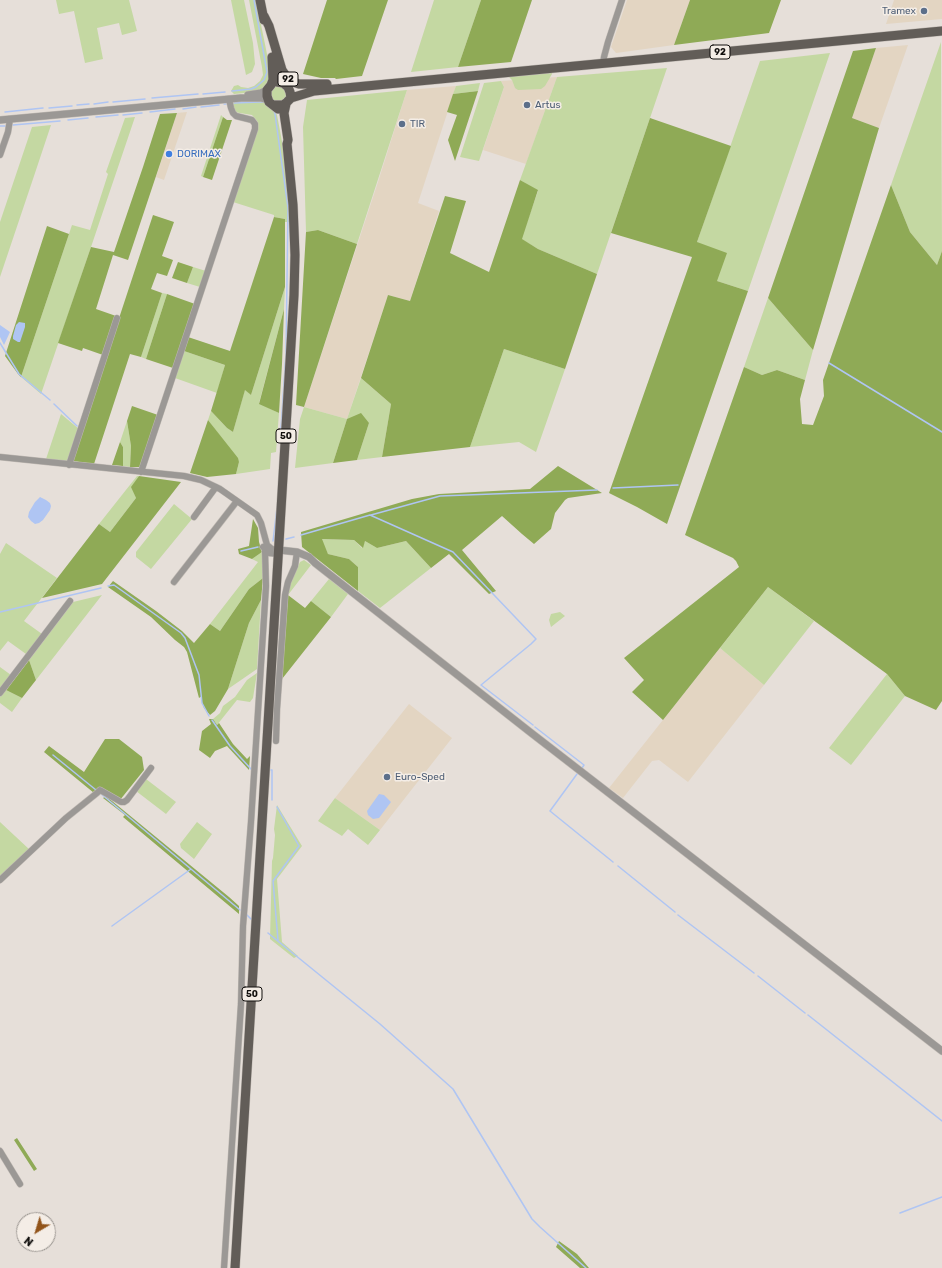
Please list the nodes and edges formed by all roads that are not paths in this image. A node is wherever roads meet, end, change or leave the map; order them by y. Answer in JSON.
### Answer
{"nodes":[{"id":1,"x":260,"y":0,"type":"edge"},
{"id":2,"x":622,"y":0,"type":"edge"},
{"id":3,"x":264,"y":16,"type":"junction"},
{"id":4,"x":942,"y":31,"type":"edge"},
{"id":5,"x":272,"y":57,"type":"junction"},
{"id":6,"x":603,"y":63,"type":"junction"},
{"id":7,"x":281,"y":82,"type":"junction"},
{"id":8,"x":269,"y":87,"type":"junction"},
{"id":9,"x":354,"y":87,"type":"junction"},
{"id":10,"x":289,"y":88,"type":"junction"},
{"id":11,"x":314,"y":91,"type":"junction"},
{"id":12,"x":240,"y":98,"type":"junction"},
{"id":13,"x":229,"y":99,"type":"junction"},
{"id":14,"x":288,"y":101,"type":"junction"},
{"id":15,"x":271,"y":103,"type":"junction"},
{"id":16,"x":10,"y":119,"type":"junction"},
{"id":17,"x":0,"y":120,"type":"edge"},
{"id":18,"x":287,"y":144,"type":"junction"},
{"id":19,"x":0,"y":155,"type":"edge"},
{"id":20,"x":117,"y":318,"type":"dead end"},
{"id":21,"x":0,"y":457,"type":"edge"},
{"id":22,"x":69,"y":465,"type":"junction"},
{"id":23,"x":141,"y":472,"type":"junction"},
{"id":24,"x":216,"y":486,"type":"junction"},
{"id":25,"x":237,"y":501,"type":"junction"},
{"id":26,"x":194,"y":517,"type":"dead end"},
{"id":27,"x":267,"y":548,"type":"junction"},
{"id":28,"x":278,"y":552,"type":"junction"},
{"id":29,"x":297,"y":554,"type":"junction"},
{"id":30,"x":174,"y":582,"type":"dead end"},
{"id":31,"x":70,"y":601,"type":"dead end"},
{"id":32,"x":0,"y":693,"type":"edge"},
{"id":33,"x":276,"y":741,"type":"dead end"},
{"id":34,"x":151,"y":768,"type":"dead end"},
{"id":35,"x":0,"y":880,"type":"edge"},
{"id":36,"x":942,"y":1051,"type":"edge"},
{"id":37,"x":0,"y":1151,"type":"edge"},
{"id":38,"x":20,"y":1184,"type":"dead end"},
{"id":39,"x":224,"y":1268,"type":"edge"},
{"id":40,"x":235,"y":1268,"type":"edge"}],
"edges":[{"from":1,"to":3,"type":"main road","number":"50"},
{"from":2,"to":6,"type":"street"},
{"from":3,"to":5,"type":"main road","number":"50"},
{"from":3,"to":9,"type":"main road","number":"92"},
{"from":4,"to":6,"type":"main road","number":"92"},
{"from":5,"to":7,"type":"main road","number":"50"},
{"from":5,"to":8,"type":"main road","number":"50"},
{"from":6,"to":9,"type":"main road","number":"92"},
{"from":7,"to":8,"type":"main road"},
{"from":7,"to":10,"type":"main road"},
{"from":8,"to":12,"type":"street"},
{"from":8,"to":15,"type":"main road","number":"50"},
{"from":9,"to":11,"type":"main road","number":"92"},
{"from":10,"to":11,"type":"main road","number":"92"},
{"from":10,"to":14,"type":"main road","number":"50"},
{"from":11,"to":14,"type":"main road","number":"92"},
{"from":12,"to":13,"type":"street"},
{"from":12,"to":15,"type":"street"},
{"from":13,"to":16,"type":"street"},
{"from":13,"to":23,"type":"street"},
{"from":14,"to":15,"type":"main road"},
{"from":14,"to":18,"type":"main road","number":"50"},
{"from":15,"to":18,"type":"main road","number":"50"},
{"from":16,"to":17,"type":"street"},
{"from":16,"to":19,"type":"street"},
{"from":18,"to":28,"type":"main road","number":"50"},
{"from":20,"to":22,"type":"street"},
{"from":21,"to":22,"type":"street"},
{"from":22,"to":23,"type":"street"},
{"from":23,"to":24,"type":"street"},
{"from":24,"to":25,"type":"street"},
{"from":24,"to":26,"type":"street"},
{"from":25,"to":27,"type":"street"},
{"from":25,"to":30,"type":"street"},
{"from":27,"to":28,"type":"street"},
{"from":27,"to":39,"type":"street"},
{"from":28,"to":29,"type":"street"},
{"from":28,"to":40,"type":"main road","number":"50"},
{"from":29,"to":33,"type":"street"},
{"from":29,"to":36,"type":"street"},
{"from":31,"to":32,"type":"street"},
{"from":34,"to":35,"type":"street"},
{"from":37,"to":38,"type":"street"}]}
